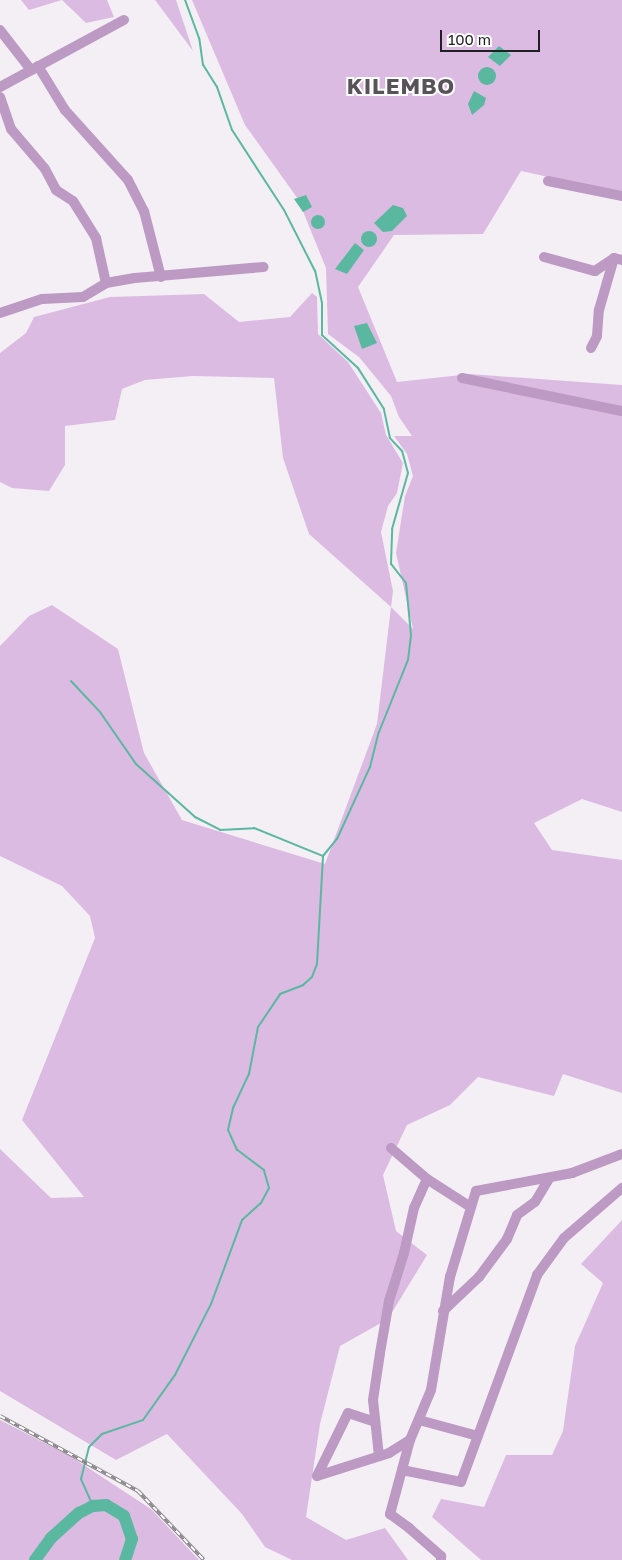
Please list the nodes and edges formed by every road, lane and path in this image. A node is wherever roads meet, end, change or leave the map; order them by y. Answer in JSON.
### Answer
{"nodes":[{"id":1,"x":124,"y":20,"type":"dead end"},
{"id":2,"x":0,"y":30,"type":"edge"},
{"id":3,"x":35,"y":68,"type":"junction"},
{"id":4,"x":0,"y":87,"type":"edge"},
{"id":5,"x":0,"y":97,"type":"edge"},
{"id":6,"x":548,"y":182,"type":"dead end"},
{"id":7,"x":622,"y":196,"type":"edge"},
{"id":8,"x":544,"y":256,"type":"dead end"},
{"id":9,"x":618,"y":259,"type":"edge"},
{"id":10,"x":264,"y":268,"type":"dead end"},
{"id":11,"x":162,"y":277,"type":"junction"},
{"id":12,"x":106,"y":283,"type":"junction"},
{"id":13,"x":0,"y":312,"type":"edge"},
{"id":14,"x":591,"y":348,"type":"dead end"},
{"id":15,"x":462,"y":378,"type":"dead end"},
{"id":16,"x":622,"y":411,"type":"edge"},
{"id":17,"x":391,"y":1148,"type":"dead end"},
{"id":18,"x":622,"y":1154,"type":"edge"},
{"id":19,"x":427,"y":1179,"type":"junction"},
{"id":20,"x":549,"y":1179,"type":"junction"},
{"id":21,"x":622,"y":1188,"type":"edge"},
{"id":22,"x":468,"y":1206,"type":"junction"},
{"id":23,"x":442,"y":1311,"type":"junction"},
{"id":24,"x":419,"y":1420,"type":"junction"},
{"id":25,"x":375,"y":1422,"type":"junction"},
{"id":26,"x":478,"y":1436,"type":"junction"},
{"id":27,"x":410,"y":1440,"type":"junction"},
{"id":28,"x":379,"y":1456,"type":"junction"},
{"id":29,"x":402,"y":1470,"type":"junction"},
{"id":30,"x":441,"y":1560,"type":"edge"}],
"edges":[{"from":1,"to":3,"type":"street"},
{"from":2,"to":3,"type":"street"},
{"from":3,"to":4,"type":"street"},
{"from":3,"to":11,"type":"street"},
{"from":5,"to":12,"type":"street"},
{"from":6,"to":7,"type":"street"},
{"from":8,"to":9,"type":"street"},
{"from":9,"to":14,"type":"street"},
{"from":10,"to":11,"type":"street"},
{"from":11,"to":12,"type":"street"},
{"from":12,"to":13,"type":"street"},
{"from":15,"to":16,"type":"street"},
{"from":17,"to":19,"type":"street"},
{"from":18,"to":20,"type":"street"},
{"from":19,"to":22,"type":"street"},
{"from":19,"to":25,"type":"street"},
{"from":20,"to":22,"type":"street"},
{"from":20,"to":23,"type":"street"},
{"from":21,"to":26,"type":"street"},
{"from":22,"to":23,"type":"street"},
{"from":23,"to":24,"type":"street"},
{"from":24,"to":26,"type":"street"},
{"from":24,"to":27,"type":"street"},
{"from":25,"to":28,"type":"street"},
{"from":25,"to":28,"type":"street"},
{"from":26,"to":29,"type":"street"},
{"from":27,"to":28,"type":"street"},
{"from":27,"to":29,"type":"street"},
{"from":29,"to":30,"type":"street"}]}
